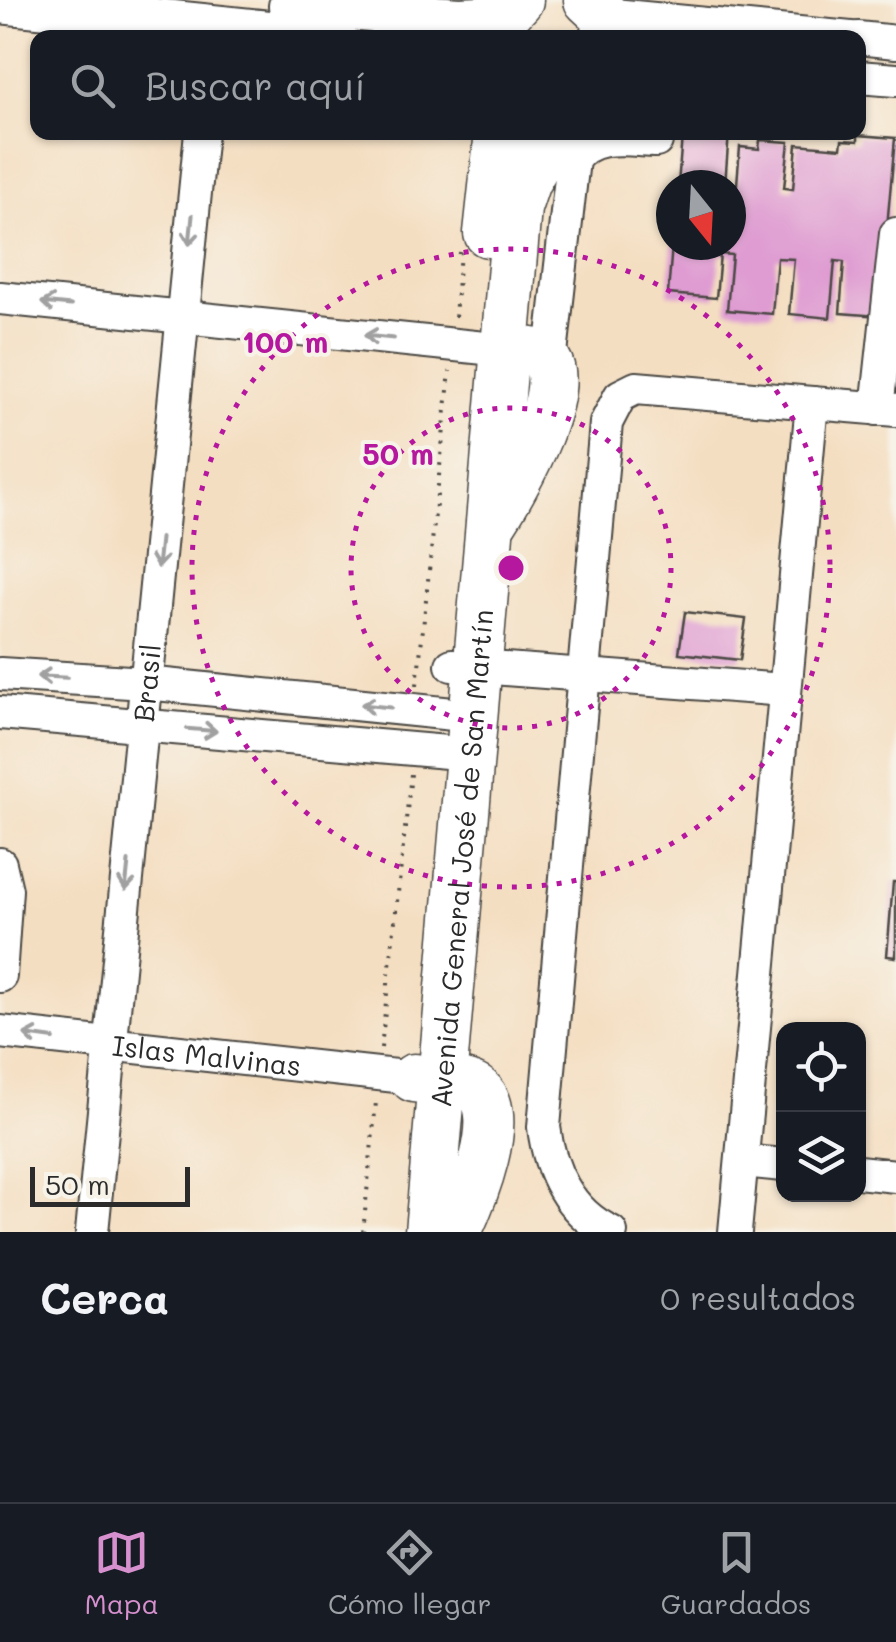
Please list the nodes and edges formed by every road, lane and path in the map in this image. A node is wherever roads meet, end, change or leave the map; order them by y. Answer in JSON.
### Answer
{"nodes":[{"id":1,"x":0,"y":3,"type":"edge"},
{"id":2,"x":215,"y":16,"type":"edge"},
{"id":3,"x":601,"y":17,"type":"edge"},
{"id":4,"x":506,"y":18,"type":"edge"},
{"id":5,"x":293,"y":30,"type":"edge"},
{"id":6,"x":756,"y":30,"type":"edge"},
{"id":7,"x":866,"y":39,"type":"edge"},
{"id":8,"x":896,"y":42,"type":"edge"},
{"id":9,"x":866,"y":78,"type":"edge"},
{"id":10,"x":896,"y":80,"type":"edge"},
{"id":11,"x":200,"y":140,"type":"edge"},
{"id":12,"x":500,"y":140,"type":"edge"},
{"id":13,"x":549,"y":140,"type":"edge"},
{"id":14,"x":656,"y":141,"type":"dead end"},
{"id":15,"x":896,"y":234,"type":"edge"},
{"id":16,"x":0,"y":298,"type":"edge"},
{"id":17,"x":182,"y":316,"type":"junction"},
{"id":18,"x":523,"y":355,"type":"junction"},
{"id":19,"x":812,"y":403,"type":"junction"},
{"id":20,"x":886,"y":409,"type":"edge"},
{"id":21,"x":465,"y":666,"type":"junction"},
{"id":22,"x":0,"y":674,"type":"edge"},
{"id":23,"x":582,"y":675,"type":"junction"},
{"id":24,"x":146,"y":682,"type":"junction"},
{"id":25,"x":785,"y":690,"type":"junction"},
{"id":26,"x":0,"y":713,"type":"edge"},
{"id":27,"x":142,"y":724,"type":"junction"},
{"id":28,"x":459,"y":734,"type":"junction"},
{"id":29,"x":0,"y":864,"type":"edge"},
{"id":30,"x":0,"y":976,"type":"edge"},
{"id":31,"x":0,"y":1032,"type":"edge"},
{"id":32,"x":110,"y":1046,"type":"junction"},
{"id":33,"x":428,"y":1080,"type":"junction"},
{"id":34,"x":742,"y":1161,"type":"junction"},
{"id":35,"x":776,"y":1164,"type":"edge"},
{"id":36,"x":866,"y":1173,"type":"edge"},
{"id":37,"x":896,"y":1176,"type":"edge"},
{"id":38,"x":92,"y":1232,"type":"edge"},
{"id":39,"x":400,"y":1232,"type":"edge"},
{"id":40,"x":429,"y":1232,"type":"edge"},
{"id":41,"x":458,"y":1232,"type":"edge"},
{"id":42,"x":611,"y":1232,"type":"edge"},
{"id":43,"x":735,"y":1232,"type":"edge"}],
"edges":[{"from":1,"to":2,"type":"main road"},
{"from":2,"to":4,"type":"main road"},
{"from":2,"to":5,"type":"main road"},
{"from":3,"to":6,"type":"street"},
{"from":7,"to":8,"type":"street"},
{"from":9,"to":10,"type":"street"},
{"from":11,"to":17,"type":"street","name":"Brasil","one_way":true},
{"from":12,"to":18,"type":"highway","name":"Avenida General José de San Martín"},
{"from":13,"to":18,"type":"highway","name":"Avenida General José de San Martín"},
{"from":14,"to":18,"type":"street"},
{"from":15,"to":20,"type":"street"},
{"from":17,"to":16,"type":"street","one_way":true},
{"from":18,"to":17,"type":"street","one_way":true},
{"from":17,"to":24,"type":"street","name":"Brasil","one_way":true},
{"from":18,"to":21,"type":"highway","name":"Avenida General José de San Martín"},
{"from":18,"to":21,"type":"highway","name":"Avenida General José de San Martín"},
{"from":19,"to":20,"type":"street"},
{"from":19,"to":23,"type":"street"},
{"from":19,"to":25,"type":"street"},
{"from":21,"to":23,"type":"street"},
{"from":21,"to":28,"type":"highway","name":"Avenida General José de San Martín"},
{"from":24,"to":22,"type":"street","one_way":true},
{"from":23,"to":25,"type":"street"},
{"from":23,"to":42,"type":"street"},
{"from":24,"to":27,"type":"street","name":"Brasil"},
{"from":28,"to":24,"type":"street","one_way":true},
{"from":25,"to":34,"type":"street"},
{"from":26,"to":27,"type":"street"},
{"from":27,"to":28,"type":"street","one_way":true},
{"from":27,"to":32,"type":"street","name":"Brasil","one_way":true},
{"from":28,"to":33,"type":"highway","name":"Avenida General José de San Martín"},
{"from":29,"to":30,"type":"street"},
{"from":32,"to":31,"type":"street","name":"Islas Malvinas","one_way":true},
{"from":32,"to":33,"type":"street","name":"Islas Malvinas"},
{"from":32,"to":38,"type":"street","name":"Brasil"},
{"from":33,"to":39,"type":"highway","name":"Avenida General José de San Martín"},
{"from":33,"to":40,"type":"highway","name":"Avenida General José de San Martín"},
{"from":33,"to":41,"type":"highway"},
{"from":34,"to":35,"type":"street"},
{"from":34,"to":43,"type":"street"},
{"from":36,"to":37,"type":"street"}]}
